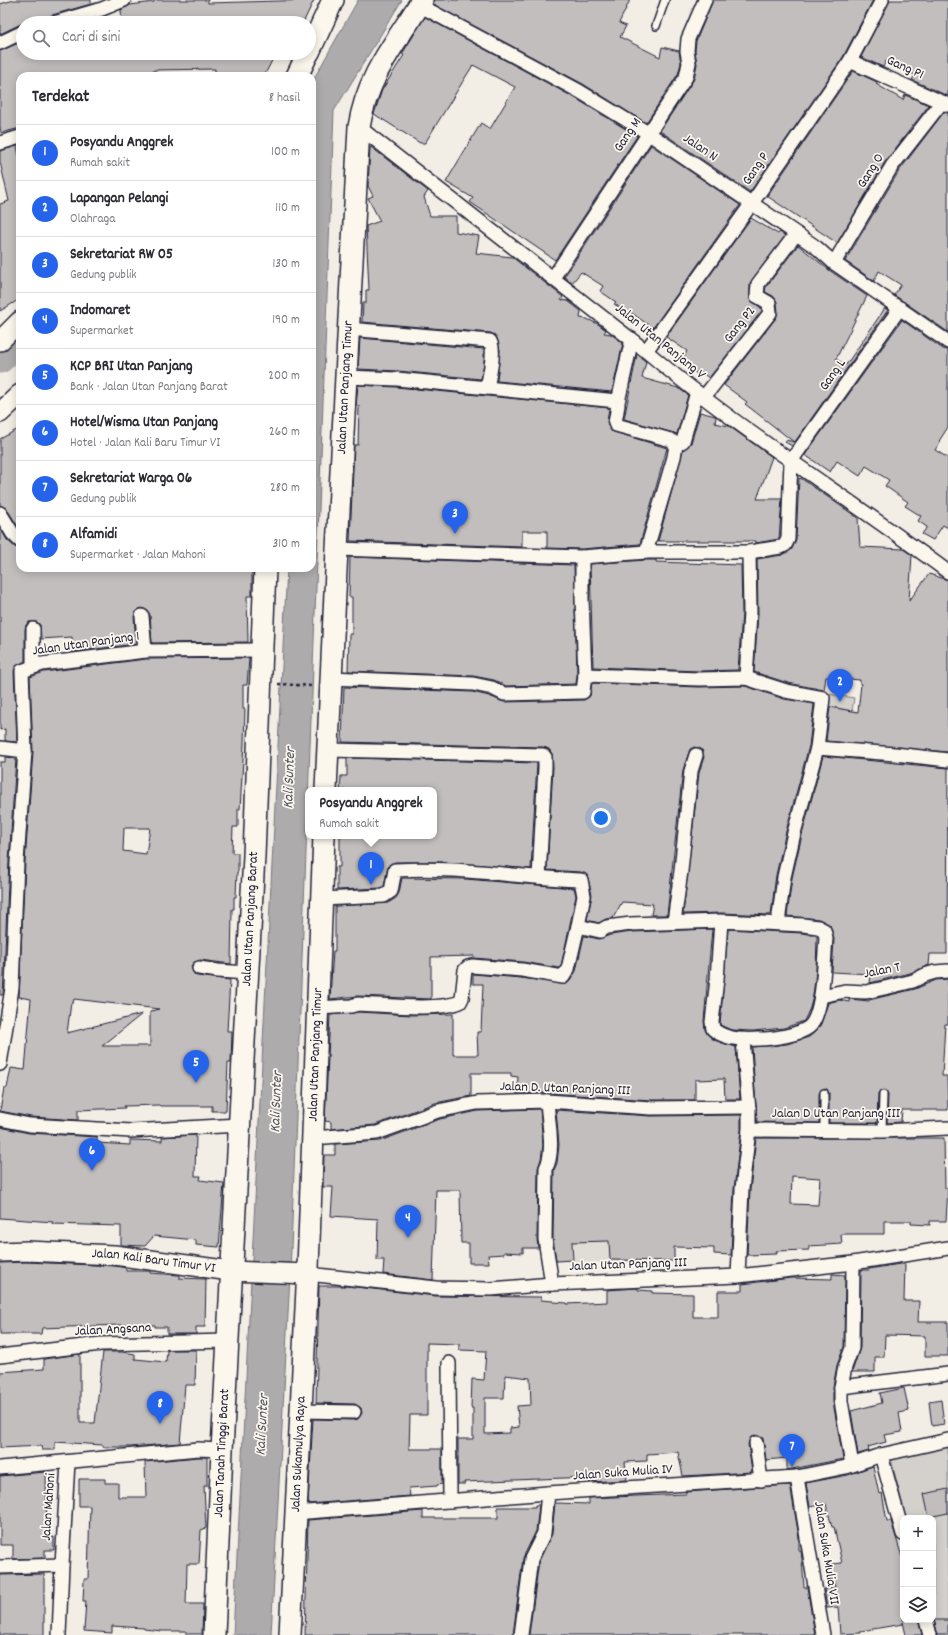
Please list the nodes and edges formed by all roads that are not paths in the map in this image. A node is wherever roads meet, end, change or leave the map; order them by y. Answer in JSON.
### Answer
{"nodes":[{"id":1,"x":124,"y":0,"type":"edge"},
{"id":2,"x":333,"y":0,"type":"edge"},
{"id":3,"x":665,"y":0,"type":"edge"},
{"id":4,"x":705,"y":0,"type":"edge"},
{"id":5,"x":882,"y":0,"type":"edge"},
{"id":6,"x":420,"y":3,"type":"edge"},
{"id":7,"x":78,"y":16,"type":"edge"},
{"id":8,"x":656,"y":26,"type":"dead end"},
{"id":9,"x":16,"y":35,"type":"edge"},
{"id":10,"x":316,"y":37,"type":"edge"},
{"id":11,"x":0,"y":43,"type":"edge"},
{"id":12,"x":305,"y":60,"type":"edge"},
{"id":13,"x":850,"y":61,"type":"junction"},
{"id":14,"x":300,"y":72,"type":"edge"},
{"id":15,"x":945,"y":103,"type":"edge"},
{"id":16,"x":359,"y":127,"type":"junction"},
{"id":17,"x":648,"y":133,"type":"junction"},
{"id":18,"x":16,"y":138,"type":"edge"},
{"id":19,"x":0,"y":143,"type":"edge"},
{"id":20,"x":752,"y":203,"type":"junction"},
{"id":21,"x":796,"y":234,"type":"junction"},
{"id":22,"x":834,"y":263,"type":"junction"},
{"id":23,"x":553,"y":278,"type":"junction"},
{"id":24,"x":900,"y":308,"type":"junction"},
{"id":25,"x":16,"y":325,"type":"edge"},
{"id":26,"x":348,"y":329,"type":"junction"},
{"id":27,"x":632,"y":340,"type":"junction"},
{"id":28,"x":0,"y":341,"type":"edge"},
{"id":29,"x":948,"y":342,"type":"edge"},
{"id":30,"x":646,"y":351,"type":"junction"},
{"id":31,"x":346,"y":377,"type":"junction"},
{"id":32,"x":487,"y":388,"type":"junction"},
{"id":33,"x":700,"y":395,"type":"junction"},
{"id":34,"x":16,"y":398,"type":"edge"},
{"id":35,"x":618,"y":402,"type":"junction"},
{"id":36,"x":0,"y":413,"type":"edge"},
{"id":37,"x":676,"y":444,"type":"junction"},
{"id":38,"x":791,"y":461,"type":"junction"},
{"id":39,"x":0,"y":513,"type":"edge"},
{"id":40,"x":16,"y":537,"type":"edge"},
{"id":41,"x":337,"y":548,"type":"junction"},
{"id":42,"x":646,"y":552,"type":"junction"},
{"id":43,"x":749,"y":552,"type":"junction"},
{"id":44,"x":582,"y":557,"type":"junction"},
{"id":45,"x":265,"y":572,"type":"edge"},
{"id":46,"x":948,"y":572,"type":"edge"},
{"id":47,"x":142,"y":616,"type":"dead end"},
{"id":48,"x":33,"y":629,"type":"dead end"},
{"id":49,"x":262,"y":650,"type":"junction"},
{"id":50,"x":145,"y":651,"type":"junction"},
{"id":51,"x":32,"y":667,"type":"junction"},
{"id":52,"x":585,"y":675,"type":"junction"},
{"id":53,"x":746,"y":678,"type":"junction"},
{"id":54,"x":322,"y":682,"type":"junction"},
{"id":55,"x":0,"y":748,"type":"edge"},
{"id":56,"x":817,"y":748,"type":"junction"},
{"id":57,"x":328,"y":750,"type":"junction"},
{"id":58,"x":25,"y":751,"type":"junction"},
{"id":59,"x":696,"y":755,"type":"dead end"},
{"id":60,"x":948,"y":760,"type":"edge"},
{"id":61,"x":326,"y":787,"type":"edge"},
{"id":62,"x":324,"y":839,"type":"edge"},
{"id":63,"x":539,"y":877,"type":"junction"},
{"id":64,"x":322,"y":899,"type":"junction"},
{"id":65,"x":721,"y":921,"type":"junction"},
{"id":66,"x":674,"y":922,"type":"junction"},
{"id":67,"x":778,"y":923,"type":"junction"},
{"id":68,"x":578,"y":926,"type":"junction"},
{"id":69,"x":199,"y":968,"type":"dead end"},
{"id":70,"x":948,"y":971,"type":"edge"},
{"id":71,"x":247,"y":973,"type":"junction"},
{"id":72,"x":6,"y":987,"type":"edge"},
{"id":73,"x":821,"y":996,"type":"junction"},
{"id":74,"x":318,"y":1008,"type":"junction"},
{"id":75,"x":743,"y":1040,"type":"junction"},
{"id":76,"x":0,"y":1064,"type":"edge"},
{"id":77,"x":824,"y":1093,"type":"dead end"},
{"id":78,"x":883,"y":1095,"type":"dead end"},
{"id":79,"x":547,"y":1101,"type":"junction"},
{"id":80,"x":749,"y":1107,"type":"junction"},
{"id":81,"x":0,"y":1119,"type":"edge"},
{"id":82,"x":239,"y":1125,"type":"junction"},
{"id":83,"x":948,"y":1128,"type":"edge"},
{"id":84,"x":749,"y":1130,"type":"junction"},
{"id":85,"x":882,"y":1131,"type":"junction"},
{"id":86,"x":824,"y":1132,"type":"junction"},
{"id":87,"x":313,"y":1138,"type":"junction"},
{"id":88,"x":948,"y":1248,"type":"edge"},
{"id":89,"x":0,"y":1252,"type":"edge"},
{"id":90,"x":854,"y":1263,"type":"junction"},
{"id":91,"x":236,"y":1271,"type":"junction"},
{"id":92,"x":303,"y":1274,"type":"junction"},
{"id":93,"x":738,"y":1276,"type":"junction"},
{"id":94,"x":552,"y":1284,"type":"junction"},
{"id":95,"x":228,"y":1341,"type":"junction"},
{"id":96,"x":0,"y":1356,"type":"edge"},
{"id":97,"x":449,"y":1363,"type":"dead end"},
{"id":98,"x":948,"y":1374,"type":"edge"},
{"id":99,"x":841,"y":1387,"type":"junction"},
{"id":100,"x":300,"y":1411,"type":"junction"},
{"id":101,"x":354,"y":1412,"type":"dead end"},
{"id":102,"x":948,"y":1440,"type":"edge"},
{"id":103,"x":756,"y":1443,"type":"dead end"},
{"id":104,"x":222,"y":1450,"type":"junction"},
{"id":105,"x":881,"y":1455,"type":"junction"},
{"id":106,"x":68,"y":1462,"type":"junction"},
{"id":107,"x":852,"y":1465,"type":"junction"},
{"id":108,"x":0,"y":1468,"type":"edge"},
{"id":109,"x":797,"y":1477,"type":"junction"},
{"id":110,"x":761,"y":1480,"type":"junction"},
{"id":111,"x":548,"y":1493,"type":"junction"},
{"id":112,"x":450,"y":1501,"type":"junction"},
{"id":113,"x":295,"y":1513,"type":"junction"},
{"id":114,"x":900,"y":1523,"type":"edge"},
{"id":115,"x":62,"y":1565,"type":"junction"},
{"id":116,"x":0,"y":1567,"type":"edge"},
{"id":117,"x":927,"y":1623,"type":"edge"},
{"id":118,"x":59,"y":1635,"type":"edge"},
{"id":119,"x":214,"y":1635,"type":"edge"},
{"id":120,"x":290,"y":1635,"type":"edge"},
{"id":121,"x":521,"y":1635,"type":"edge"},
{"id":122,"x":823,"y":1635,"type":"edge"},
{"id":123,"x":930,"y":1635,"type":"edge"}],
"edges":[{"from":1,"to":7,"type":"street"},
{"from":2,"to":10,"type":"main road"},
{"from":3,"to":8,"type":"lane"},
{"from":4,"to":17,"type":"street","name":"Gang M"},
{"from":5,"to":13,"type":"street","name":"Gang P"},
{"from":6,"to":16,"type":"main road","name":"Jalan Utan Panjang Timur"},
{"from":6,"to":17,"type":"street","name":"Jalan N"},
{"from":9,"to":11,"type":"street"},
{"from":12,"to":14,"type":"main road"},
{"from":13,"to":15,"type":"street","name":"Gang P1"},
{"from":13,"to":20,"type":"street","name":"Gang P"},
{"from":15,"to":22,"type":"street","name":"Gang O"},
{"from":16,"to":23,"type":"street","name":"Jalan Utan Panjang V"},
{"from":16,"to":26,"type":"main road","name":"Jalan Utan Panjang Timur"},
{"from":17,"to":20,"type":"street","name":"Jalan N"},
{"from":17,"to":23,"type":"street","name":"Gang M"},
{"from":18,"to":19,"type":"street"},
{"from":20,"to":21,"type":"street","name":"Jalan N"},
{"from":20,"to":30,"type":"street","name":"Gang P"},
{"from":21,"to":22,"type":"street","name":"Jalan N"},
{"from":21,"to":33,"type":"street","name":"Gang P2"},
{"from":22,"to":24,"type":"street","name":"Jalan N"},
{"from":23,"to":27,"type":"street","name":"Jalan Utan Panjang V"},
{"from":24,"to":29,"type":"street","name":"Jalan N"},
{"from":24,"to":38,"type":"street","name":"Gang L"},
{"from":25,"to":28,"type":"street"},
{"from":26,"to":31,"type":"main road","name":"Jalan Utan Panjang Timur"},
{"from":26,"to":32,"type":"street"},
{"from":27,"to":30,"type":"street","name":"Jalan Utan Panjang V"},
{"from":27,"to":35,"type":"street"},
{"from":30,"to":33,"type":"street","name":"Jalan Utan Panjang V"},
{"from":31,"to":32,"type":"street"},
{"from":31,"to":41,"type":"main road","name":"Jalan Utan Panjang Timur"},
{"from":32,"to":35,"type":"street"},
{"from":33,"to":37,"type":"street"},
{"from":33,"to":38,"type":"street","name":"Jalan Utan Panjang V"},
{"from":34,"to":36,"type":"street"},
{"from":35,"to":37,"type":"street"},
{"from":37,"to":42,"type":"street"},
{"from":38,"to":43,"type":"street"},
{"from":38,"to":46,"type":"street","name":"Jalan Utan Panjang V"},
{"from":39,"to":40,"type":"street"},
{"from":41,"to":44,"type":"street"},
{"from":41,"to":54,"type":"main road","name":"Jalan Utan Panjang Timur"},
{"from":42,"to":43,"type":"street"},
{"from":42,"to":44,"type":"street"},
{"from":43,"to":53,"type":"street"},
{"from":44,"to":52,"type":"street"},
{"from":45,"to":49,"type":"main road","name":"Jalan Utan Panjang Barat"},
{"from":47,"to":50,"type":"street"},
{"from":48,"to":51,"type":"street"},
{"from":49,"to":50,"type":"street","name":"Jalan Utan Panjang 1"},
{"from":49,"to":71,"type":"main road","name":"Jalan Utan Panjang Barat"},
{"from":50,"to":51,"type":"street","name":"Jalan Utan Panjang 1"},
{"from":51,"to":58,"type":"street","name":"Jalan Utan Panjang 1"},
{"from":52,"to":53,"type":"street"},
{"from":52,"to":54,"type":"street"},
{"from":53,"to":56,"type":"street"},
{"from":54,"to":57,"type":"main road","name":"Jalan Utan Panjang Timur"},
{"from":55,"to":58,"type":"street"},
{"from":56,"to":60,"type":"street"},
{"from":56,"to":67,"type":"street"},
{"from":57,"to":61,"type":"main road","name":"Jalan Utan Panjang Timur"},
{"from":57,"to":63,"type":"street"},
{"from":58,"to":72,"type":"street","name":"Jalan Utan Panjang 1"},
{"from":59,"to":66,"type":"street"},
{"from":62,"to":64,"type":"main road","name":"Jalan Utan Panjang Timur"},
{"from":63,"to":64,"type":"street"},
{"from":63,"to":68,"type":"street"},
{"from":64,"to":74,"type":"main road","name":"Jalan Utan Panjang Timur"},
{"from":65,"to":66,"type":"street"},
{"from":65,"to":67,"type":"street"},
{"from":65,"to":75,"type":"street"},
{"from":66,"to":68,"type":"street"},
{"from":67,"to":73,"type":"street"},
{"from":68,"to":74,"type":"street"},
{"from":69,"to":71,"type":"street"},
{"from":70,"to":73,"type":"street","name":"Jalan T"},
{"from":71,"to":82,"type":"main road","name":"Jalan Utan Panjang Barat"},
{"from":72,"to":76,"type":"street","name":"Jalan Utan Panjang 1"},
{"from":73,"to":75,"type":"street"},
{"from":74,"to":87,"type":"main road","name":"Jalan Utan Panjang Timur"},
{"from":75,"to":80,"type":"street"},
{"from":77,"to":86,"type":"lane"},
{"from":78,"to":85,"type":"lane"},
{"from":79,"to":80,"type":"street","name":"Jalan D. Utan Panjang III"},
{"from":79,"to":87,"type":"street","name":"Jalan D. Utan Panjang III"},
{"from":79,"to":94,"type":"street"},
{"from":80,"to":84,"type":"street"},
{"from":81,"to":82,"type":"street"},
{"from":82,"to":91,"type":"main road","name":"Jalan Utan Panjang Barat"},
{"from":83,"to":85,"type":"street","name":"Jalan D Utan Panjang III"},
{"from":84,"to":86,"type":"street","name":"Jalan D Utan Panjang III"},
{"from":84,"to":93,"type":"street"},
{"from":85,"to":86,"type":"street","name":"Jalan D Utan Panjang III"},
{"from":87,"to":92,"type":"main road","name":"Jalan Utan Panjang Timur"},
{"from":88,"to":90,"type":"street","name":"Jalan Utan Panjang III"},
{"from":89,"to":91,"type":"street","name":"Jalan Kali Baru Timur VI"},
{"from":90,"to":93,"type":"street","name":"Jalan Utan Panjang III"},
{"from":90,"to":99,"type":"street"},
{"from":91,"to":92,"type":"street","name":"Jalan Kali Baru Timur VI"},
{"from":91,"to":95,"type":"main road","name":"Jalan Tanah Tinggi Barat"},
{"from":92,"to":94,"type":"street","name":"Jalan Utan Panjang III"},
{"from":92,"to":100,"type":"main road","name":"Jalan Sukamulya Raya"},
{"from":93,"to":94,"type":"street","name":"Jalan Utan Panjang III"},
{"from":95,"to":96,"type":"street","name":"Jalan Angsana"},
{"from":95,"to":104,"type":"main road","name":"Jalan Tanah Tinggi Barat"},
{"from":97,"to":112,"type":"street"},
{"from":98,"to":99,"type":"street"},
{"from":99,"to":107,"type":"street"},
{"from":100,"to":101,"type":"street"},
{"from":100,"to":113,"type":"main road","name":"Jalan Sukamulya Raya"},
{"from":102,"to":105,"type":"street","name":"Jalan Suka Mulia IV"},
{"from":103,"to":110,"type":"street"},
{"from":104,"to":106,"type":"street","name":"Jalan Mahoni"},
{"from":104,"to":119,"type":"main road","name":"Jalan Tanah Tinggi Barat"},
{"from":105,"to":107,"type":"street","name":"Jalan Suka Mulia IV"},
{"from":105,"to":114,"type":"street"},
{"from":106,"to":108,"type":"street"},
{"from":106,"to":115,"type":"street","name":"Jalan Mahoni"},
{"from":107,"to":109,"type":"street","name":"Jalan Suka Mulia IV"},
{"from":109,"to":110,"type":"street","name":"Jalan Suka Mulia IV"},
{"from":109,"to":122,"type":"street","name":"Jalan Suka Mulia VII"},
{"from":110,"to":111,"type":"street","name":"Jalan Suka Mulia IV"},
{"from":111,"to":112,"type":"street","name":"Jalan Suka Mulia IV"},
{"from":111,"to":121,"type":"street"},
{"from":112,"to":113,"type":"street","name":"Jalan Suka Mulia IV"},
{"from":113,"to":120,"type":"main road","name":"Jalan Sukamulya Raya"},
{"from":115,"to":116,"type":"street"},
{"from":115,"to":118,"type":"street","name":"Jalan Mahoni"},
{"from":117,"to":123,"type":"street"}]}
